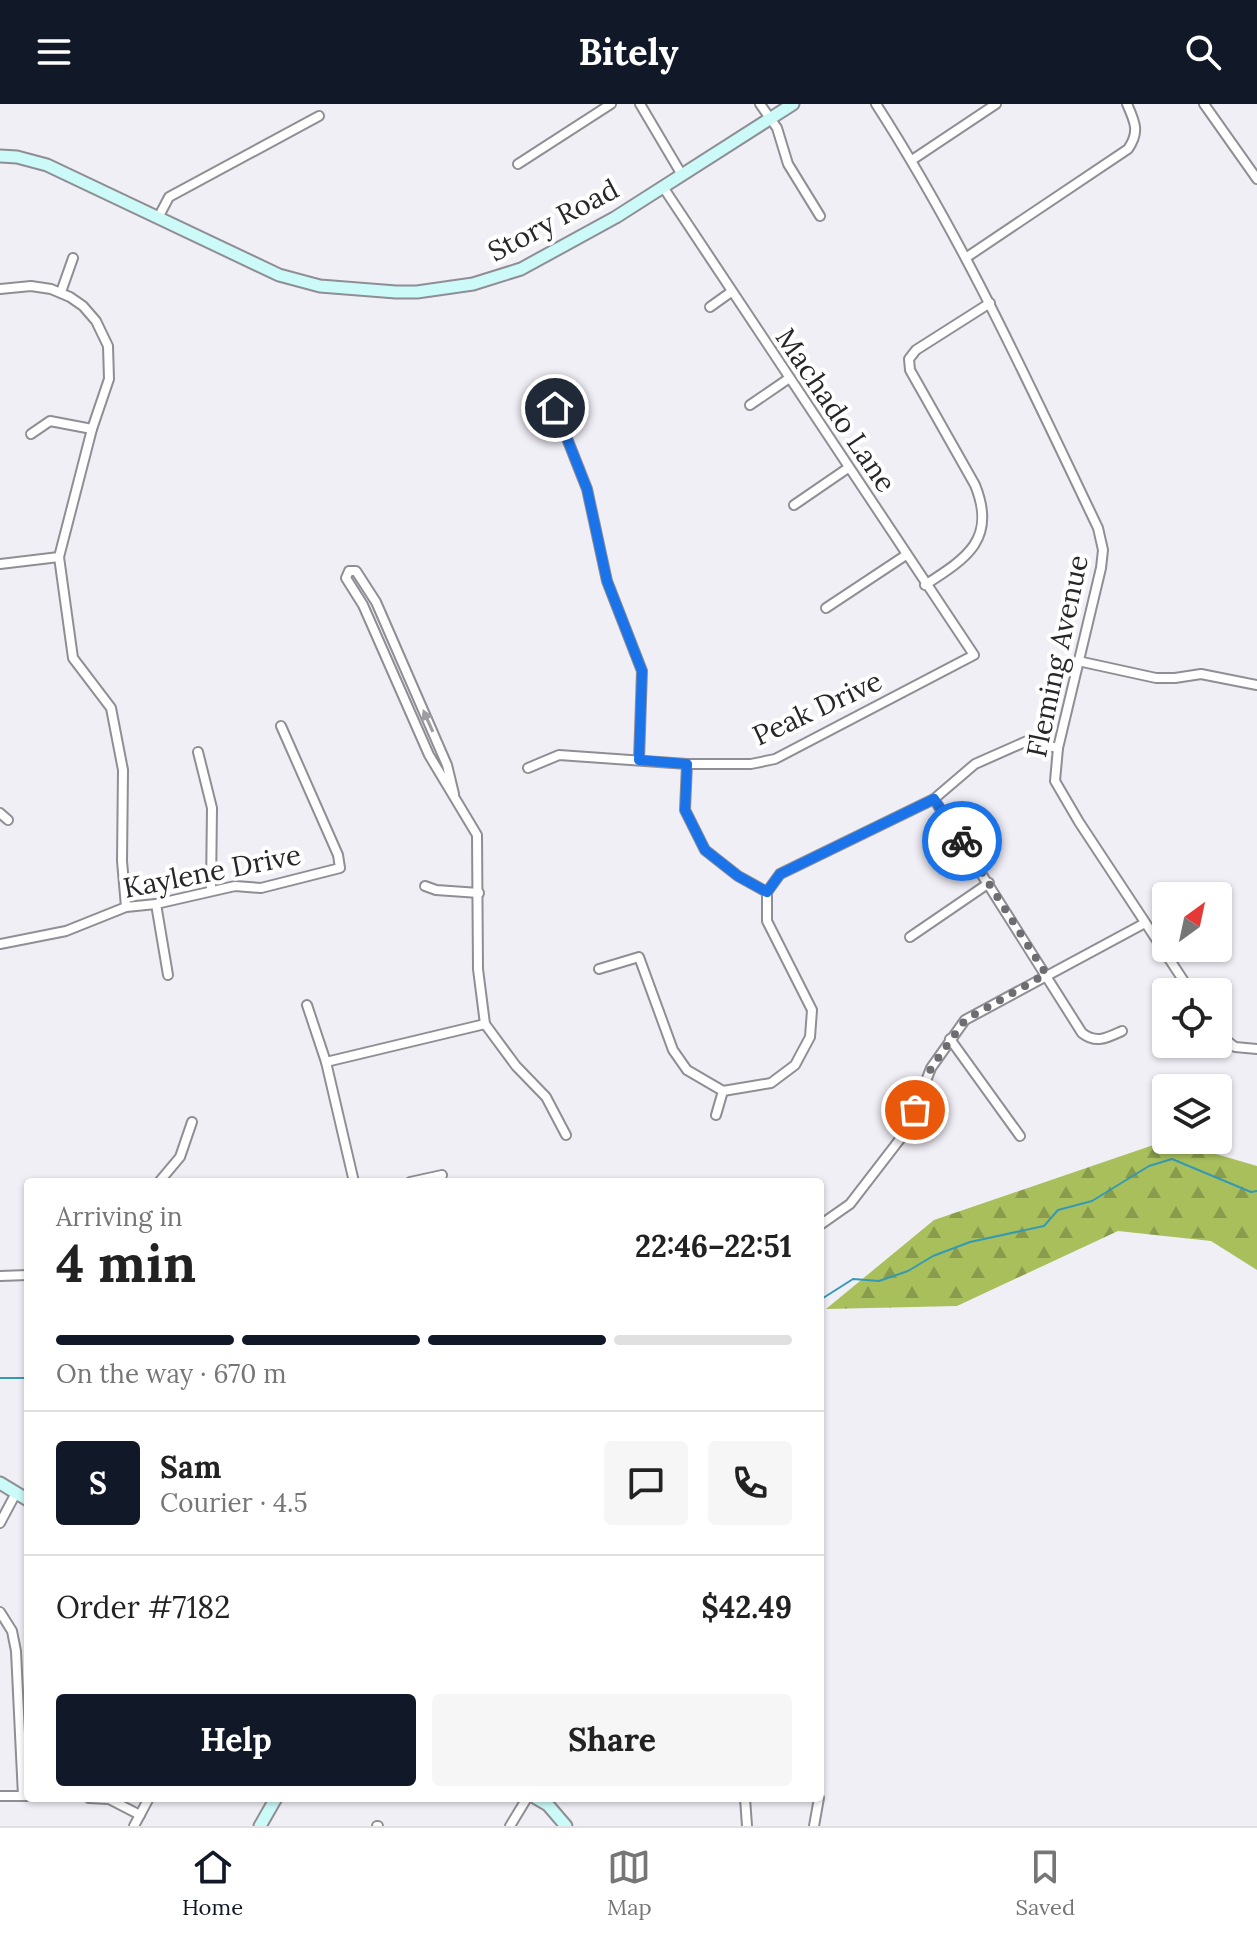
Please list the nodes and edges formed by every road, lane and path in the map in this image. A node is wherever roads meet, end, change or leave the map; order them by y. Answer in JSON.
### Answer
{"nodes":[{"id":1,"x":611,"y":104,"type":"edge"},
{"id":2,"x":640,"y":104,"type":"edge"},
{"id":3,"x":760,"y":104,"type":"edge"},
{"id":4,"x":793,"y":104,"type":"edge"},
{"id":5,"x":876,"y":104,"type":"edge"},
{"id":6,"x":996,"y":104,"type":"edge"},
{"id":7,"x":1127,"y":104,"type":"edge"},
{"id":8,"x":1204,"y":104,"type":"edge"},
{"id":9,"x":319,"y":116,"type":"dead end"},
{"id":10,"x":770,"y":119,"type":"junction"},
{"id":11,"x":0,"y":156,"type":"edge"},
{"id":12,"x":912,"y":160,"type":"junction"},
{"id":13,"x":518,"y":164,"type":"dead end"},
{"id":14,"x":682,"y":175,"type":"junction"},
{"id":15,"x":1257,"y":179,"type":"edge"},
{"id":16,"x":663,"y":187,"type":"junction"},
{"id":17,"x":820,"y":216,"type":"dead end"},
{"id":18,"x":158,"y":218,"type":"junction"},
{"id":19,"x":967,"y":257,"type":"junction"},
{"id":20,"x":73,"y":258,"type":"dead end"},
{"id":21,"x":0,"y":289,"type":"edge"},
{"id":22,"x":61,"y":292,"type":"junction"},
{"id":23,"x":731,"y":292,"type":"junction"},
{"id":24,"x":990,"y":303,"type":"junction"},
{"id":25,"x":710,"y":307,"type":"dead end"},
{"id":26,"x":788,"y":379,"type":"junction"},
{"id":27,"x":750,"y":405,"type":"dead end"},
{"id":28,"x":555,"y":408,"type":"dead end"},
{"id":29,"x":92,"y":429,"type":"junction"},
{"id":30,"x":31,"y":434,"type":"dead end"},
{"id":31,"x":848,"y":468,"type":"junction"},
{"id":32,"x":794,"y":505,"type":"dead end"},
{"id":33,"x":906,"y":555,"type":"junction"},
{"id":34,"x":59,"y":557,"type":"junction"},
{"id":35,"x":0,"y":564,"type":"edge"},
{"id":36,"x":925,"y":585,"type":"junction"},
{"id":37,"x":826,"y":608,"type":"dead end"},
{"id":38,"x":974,"y":655,"type":"joint"},
{"id":39,"x":1078,"y":661,"type":"junction"},
{"id":40,"x":1257,"y":685,"type":"edge"},
{"id":41,"x":281,"y":726,"type":"dead end"},
{"id":42,"x":1058,"y":748,"type":"junction"},
{"id":43,"x":198,"y":752,"type":"dead end"},
{"id":44,"x":639,"y":760,"type":"junction"},
{"id":45,"x":687,"y":764,"type":"junction"},
{"id":46,"x":528,"y":768,"type":"dead end"},
{"id":47,"x":454,"y":794,"type":"junction"},
{"id":48,"x":934,"y":799,"type":"junction"},
{"id":49,"x":0,"y":813,"type":"edge"},
{"id":50,"x":8,"y":820,"type":"dead end"},
{"id":51,"x":989,"y":883,"type":"junction"},
{"id":52,"x":425,"y":886,"type":"dead end"},
{"id":53,"x":211,"y":889,"type":"junction"},
{"id":54,"x":767,"y":892,"type":"junction"},
{"id":55,"x":479,"y":893,"type":"junction"},
{"id":56,"x":156,"y":904,"type":"junction"},
{"id":57,"x":126,"y":907,"type":"junction"},
{"id":58,"x":1145,"y":923,"type":"junction"},
{"id":59,"x":910,"y":937,"type":"dead end"},
{"id":60,"x":0,"y":944,"type":"edge"},
{"id":61,"x":599,"y":969,"type":"dead end"},
{"id":62,"x":1046,"y":974,"type":"junction"},
{"id":63,"x":168,"y":975,"type":"dead end"},
{"id":64,"x":1182,"y":978,"type":"edge"},
{"id":65,"x":307,"y":1005,"type":"dead end"},
{"id":66,"x":485,"y":1024,"type":"junction"},
{"id":67,"x":1122,"y":1031,"type":"dead end"},
{"id":68,"x":950,"y":1039,"type":"junction"},
{"id":69,"x":1232,"y":1045,"type":"edge"},
{"id":70,"x":1257,"y":1049,"type":"edge"},
{"id":71,"x":326,"y":1062,"type":"junction"},
{"id":72,"x":723,"y":1091,"type":"junction"},
{"id":73,"x":716,"y":1115,"type":"dead end"},
{"id":74,"x":192,"y":1122,"type":"dead end"},
{"id":75,"x":566,"y":1135,"type":"dead end"},
{"id":76,"x":1020,"y":1136,"type":"dead end"},
{"id":77,"x":442,"y":1175,"type":"dead end"},
{"id":78,"x":162,"y":1178,"type":"edge"},
{"id":79,"x":353,"y":1178,"type":"edge"},
{"id":80,"x":428,"y":1178,"type":"edge"},
{"id":81,"x":824,"y":1222,"type":"edge"},
{"id":82,"x":24,"y":1275,"type":"edge"},
{"id":83,"x":0,"y":1276,"type":"edge"},
{"id":84,"x":0,"y":1483,"type":"edge"},
{"id":85,"x":16,"y":1493,"type":"junction"},
{"id":86,"x":24,"y":1498,"type":"edge"},
{"id":87,"x":0,"y":1523,"type":"edge"},
{"id":88,"x":0,"y":1612,"type":"edge"},
{"id":89,"x":24,"y":1767,"type":"edge"},
{"id":90,"x":0,"y":1796,"type":"edge"},
{"id":91,"x":24,"y":1796,"type":"edge"},
{"id":92,"x":115,"y":1802,"type":"edge"},
{"id":93,"x":147,"y":1802,"type":"edge"},
{"id":94,"x":274,"y":1802,"type":"edge"},
{"id":95,"x":525,"y":1802,"type":"edge"},
{"id":96,"x":543,"y":1802,"type":"edge"},
{"id":97,"x":745,"y":1802,"type":"edge"},
{"id":98,"x":819,"y":1802,"type":"edge"},
{"id":99,"x":140,"y":1815,"type":"junction"},
{"id":100,"x":134,"y":1826,"type":"edge"},
{"id":101,"x":260,"y":1826,"type":"edge"},
{"id":102,"x":510,"y":1826,"type":"edge"},
{"id":103,"x":566,"y":1826,"type":"edge"},
{"id":104,"x":747,"y":1826,"type":"edge"},
{"id":105,"x":814,"y":1826,"type":"edge"}],
"edges":[{"from":1,"to":13,"type":"street"},
{"from":2,"to":14,"type":"street"},
{"from":3,"to":10,"type":"street"},
{"from":4,"to":10,"type":"street","name":"Story Road"},
{"from":5,"to":12,"type":"street","name":"Fleming Avenue"},
{"from":6,"to":12,"type":"street"},
{"from":7,"to":19,"type":"street"},
{"from":8,"to":15,"type":"street"},
{"from":9,"to":18,"type":"street"},
{"from":10,"to":14,"type":"street","name":"Story Road"},
{"from":10,"to":17,"type":"street"},
{"from":11,"to":18,"type":"street","name":"Story Road"},
{"from":12,"to":19,"type":"street","name":"Fleming Avenue"},
{"from":14,"to":16,"type":"street","name":"Story Road"},
{"from":16,"to":18,"type":"street","name":"Story Road"},
{"from":16,"to":23,"type":"street","name":"Machado Lane"},
{"from":19,"to":24,"type":"street","name":"Fleming Avenue"},
{"from":20,"to":22,"type":"street"},
{"from":21,"to":22,"type":"street"},
{"from":22,"to":29,"type":"street"},
{"from":23,"to":25,"type":"street"},
{"from":23,"to":26,"type":"street","name":"Machado Lane"},
{"from":24,"to":36,"type":"street"},
{"from":24,"to":39,"type":"street","name":"Fleming Avenue"},
{"from":26,"to":27,"type":"street"},
{"from":26,"to":31,"type":"street","name":"Machado Lane"},
{"from":28,"to":44,"type":"street"},
{"from":29,"to":30,"type":"street"},
{"from":29,"to":34,"type":"street"},
{"from":31,"to":32,"type":"street"},
{"from":31,"to":33,"type":"street","name":"Machado Lane"},
{"from":33,"to":36,"type":"street","name":"Machado Lane"},
{"from":33,"to":37,"type":"street"},
{"from":34,"to":35,"type":"street"},
{"from":34,"to":57,"type":"street"},
{"from":36,"to":38,"type":"street","name":"Machado Lane"},
{"from":38,"to":45,"type":"street","name":"Peak Drive"},
{"from":39,"to":40,"type":"street"},
{"from":39,"to":42,"type":"street","name":"Fleming Avenue"},
{"from":41,"to":53,"type":"street","name":"Kaylene Drive"},
{"from":42,"to":48,"type":"street"},
{"from":42,"to":58,"type":"street","name":"Fleming Avenue"},
{"from":43,"to":53,"type":"street"},
{"from":44,"to":45,"type":"street","name":"Peak Drive"},
{"from":44,"to":46,"type":"street","name":"Peak Drive"},
{"from":45,"to":54,"type":"street"},
{"from":47,"to":47,"type":"street","one_way":true},
{"from":47,"to":55,"type":"street"},
{"from":48,"to":51,"type":"street"},
{"from":48,"to":54,"type":"street"},
{"from":49,"to":50,"type":"street"},
{"from":51,"to":59,"type":"street"},
{"from":51,"to":62,"type":"street"},
{"from":52,"to":55,"type":"street"},
{"from":53,"to":56,"type":"street","name":"Kaylene Drive"},
{"from":54,"to":72,"type":"street"},
{"from":55,"to":66,"type":"street"},
{"from":56,"to":57,"type":"street","name":"Kaylene Drive"},
{"from":56,"to":63,"type":"street"},
{"from":57,"to":60,"type":"street","name":"Kaylene Drive"},
{"from":58,"to":62,"type":"street"},
{"from":58,"to":64,"type":"street","name":"Fleming Avenue"},
{"from":61,"to":72,"type":"street"},
{"from":62,"to":67,"type":"street"},
{"from":62,"to":68,"type":"street"},
{"from":65,"to":71,"type":"street"},
{"from":66,"to":71,"type":"street"},
{"from":66,"to":75,"type":"street"},
{"from":68,"to":76,"type":"street"},
{"from":68,"to":81,"type":"street"},
{"from":69,"to":70,"type":"street"},
{"from":71,"to":79,"type":"street"},
{"from":72,"to":73,"type":"street"},
{"from":74,"to":78,"type":"street"},
{"from":77,"to":80,"type":"street"},
{"from":82,"to":83,"type":"street"},
{"from":84,"to":85,"type":"street"},
{"from":85,"to":86,"type":"street"},
{"from":85,"to":87,"type":"street"},
{"from":88,"to":89,"type":"street"},
{"from":90,"to":91,"type":"street"},
{"from":92,"to":99,"type":"street"},
{"from":93,"to":99,"type":"street"},
{"from":94,"to":101,"type":"street"},
{"from":95,"to":102,"type":"street"},
{"from":96,"to":103,"type":"street"},
{"from":97,"to":104,"type":"street"},
{"from":98,"to":105,"type":"street"},
{"from":99,"to":100,"type":"street"}]}
